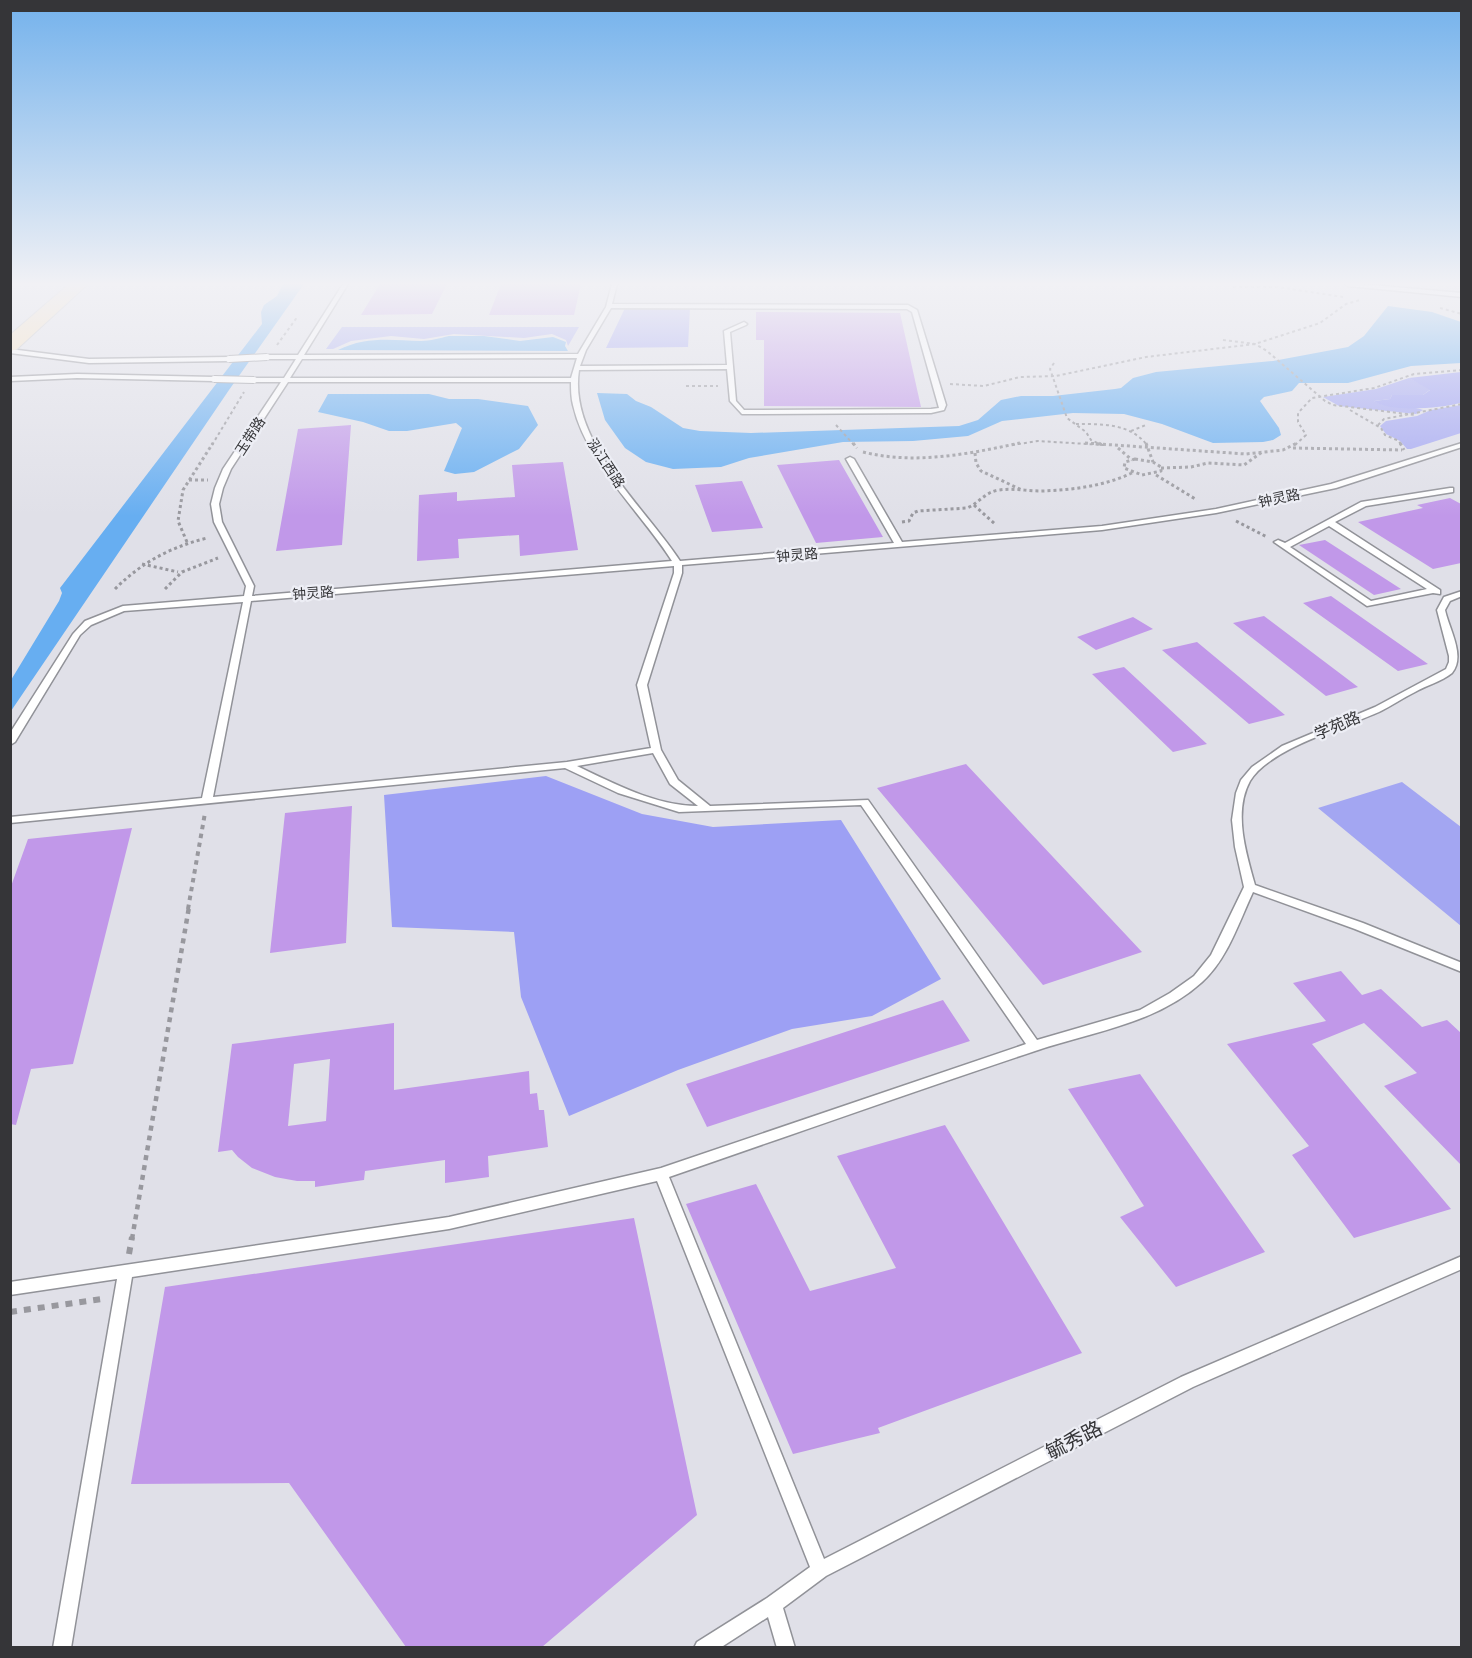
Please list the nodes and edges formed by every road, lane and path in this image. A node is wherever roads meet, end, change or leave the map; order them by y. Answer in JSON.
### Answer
{"nodes":[{"id":1,"x":84,"y":361,"type":"edge"},
{"id":2,"x":118,"y":361,"type":"edge"},
{"id":3,"x":296,"y":361,"type":"edge"},
{"id":4,"x":578,"y":361,"type":"edge"},
{"id":5,"x":729,"y":361,"type":"edge"},
{"id":6,"x":930,"y":361,"type":"edge"},
{"id":7,"x":1122,"y":361,"type":"edge"},
{"id":8,"x":1280,"y":361,"type":"edge"},
{"id":9,"x":1054,"y":363,"type":"dead end"},
{"id":10,"x":729,"y":367,"type":"junction"},
{"id":11,"x":576,"y":368,"type":"junction"},
{"id":12,"x":1461,"y":370,"type":"edge"},
{"id":13,"x":1052,"y":377,"type":"junction"},
{"id":14,"x":10,"y":379,"type":"edge"},
{"id":15,"x":574,"y":380,"type":"junction"},
{"id":16,"x":285,"y":381,"type":"junction"},
{"id":17,"x":937,"y":385,"type":"junction"},
{"id":18,"x":686,"y":386,"type":"dead end"},
{"id":19,"x":731,"y":386,"type":"junction"},
{"id":20,"x":244,"y":390,"type":"dead end"},
{"id":21,"x":1320,"y":397,"type":"junction"},
{"id":22,"x":1461,"y":404,"type":"edge"},
{"id":23,"x":1347,"y":408,"type":"junction"},
{"id":24,"x":1415,"y":415,"type":"junction"},
{"id":25,"x":1075,"y":424,"type":"junction"},
{"id":26,"x":1146,"y":425,"type":"dead end"},
{"id":27,"x":1378,"y":425,"type":"junction"},
{"id":28,"x":838,"y":427,"type":"dead end"},
{"id":29,"x":1130,"y":432,"type":"junction"},
{"id":30,"x":1461,"y":445,"type":"edge"},
{"id":31,"x":1106,"y":447,"type":"junction"},
{"id":32,"x":1289,"y":447,"type":"junction"},
{"id":33,"x":1118,"y":448,"type":"junction"},
{"id":34,"x":1149,"y":449,"type":"junction"},
{"id":35,"x":1262,"y":452,"type":"junction"},
{"id":36,"x":975,"y":453,"type":"junction"},
{"id":37,"x":850,"y":459,"type":"dead end"},
{"id":38,"x":1132,"y":460,"type":"junction"},
{"id":39,"x":1153,"y":462,"type":"junction"},
{"id":40,"x":1161,"y":468,"type":"junction"},
{"id":41,"x":1132,"y":473,"type":"junction"},
{"id":42,"x":1155,"y":474,"type":"junction"},
{"id":43,"x":188,"y":480,"type":"junction"},
{"id":44,"x":208,"y":480,"type":"dead end"},
{"id":45,"x":1450,"y":490,"type":"dead end"},
{"id":46,"x":1026,"y":491,"type":"junction"},
{"id":47,"x":1203,"y":503,"type":"dead end"},
{"id":48,"x":974,"y":505,"type":"junction"},
{"id":49,"x":1227,"y":517,"type":"dead end"},
{"id":50,"x":1329,"y":522,"type":"junction"},
{"id":51,"x":887,"y":523,"type":"junction"},
{"id":52,"x":996,"y":530,"type":"dead end"},
{"id":53,"x":207,"y":538,"type":"dead end"},
{"id":54,"x":187,"y":542,"type":"junction"},
{"id":55,"x":1281,"y":544,"type":"junction"},
{"id":56,"x":900,"y":546,"type":"junction"},
{"id":57,"x":218,"y":558,"type":"dead end"},
{"id":58,"x":142,"y":564,"type":"junction"},
{"id":59,"x":678,"y":564,"type":"junction"},
{"id":60,"x":178,"y":572,"type":"junction"},
{"id":61,"x":115,"y":589,"type":"dead end"},
{"id":62,"x":165,"y":589,"type":"dead end"},
{"id":63,"x":1434,"y":590,"type":"junction"},
{"id":64,"x":1461,"y":593,"type":"edge"},
{"id":65,"x":248,"y":598,"type":"junction"},
{"id":66,"x":1447,"y":599,"type":"junction"},
{"id":67,"x":10,"y":742,"type":"edge"},
{"id":68,"x":656,"y":750,"type":"junction"},
{"id":69,"x":566,"y":765,"type":"junction"},
{"id":70,"x":207,"y":800,"type":"junction"},
{"id":71,"x":708,"y":809,"type":"junction"},
{"id":72,"x":10,"y":820,"type":"edge"},
{"id":73,"x":1250,"y":887,"type":"junction"},
{"id":74,"x":1461,"y":968,"type":"edge"},
{"id":75,"x":1034,"y":1046,"type":"junction"},
{"id":76,"x":661,"y":1174,"type":"junction"},
{"id":77,"x":1461,"y":1262,"type":"edge"},
{"id":78,"x":125,"y":1273,"type":"junction"},
{"id":79,"x":10,"y":1289,"type":"edge"},
{"id":80,"x":121,"y":1296,"type":"junction"},
{"id":81,"x":10,"y":1312,"type":"edge"},
{"id":82,"x":820,"y":1570,"type":"junction"},
{"id":83,"x":773,"y":1604,"type":"junction"},
{"id":84,"x":62,"y":1647,"type":"edge"},
{"id":85,"x":703,"y":1647,"type":"edge"},
{"id":86,"x":786,"y":1647,"type":"edge"}],
"edges":[{"from":1,"to":2,"type":"lane","bridge":true},
{"from":3,"to":16,"type":"lane","name":"玉带路"},
{"from":4,"to":11,"type":"lane","name":"泓江西路"},
{"from":5,"to":10,"type":"lane"},
{"from":6,"to":17,"type":"lane"},
{"from":7,"to":13,"type":"path"},
{"from":8,"to":21,"type":"path"},
{"from":9,"to":13,"type":"path"},
{"from":10,"to":11,"type":"lane"},
{"from":10,"to":19,"type":"lane"},
{"from":11,"to":15,"type":"lane","name":"泓江西路"},
{"from":12,"to":21,"type":"path"},
{"from":13,"to":17,"type":"path"},
{"from":13,"to":25,"type":"path"},
{"from":14,"to":16,"type":"lane","bridge":true},
{"from":15,"to":16,"type":"lane"},
{"from":15,"to":59,"type":"lane","name":"泓江西路"},
{"from":16,"to":65,"type":"lane","name":"玉带路"},
{"from":17,"to":19,"type":"lane"},
{"from":18,"to":19,"type":"path"},
{"from":20,"to":43,"type":"path"},
{"from":21,"to":23,"type":"path"},
{"from":21,"to":32,"type":"path"},
{"from":22,"to":24,"type":"path"},
{"from":23,"to":24,"type":"path"},
{"from":23,"to":27,"type":"path"},
{"from":24,"to":27,"type":"path"},
{"from":25,"to":29,"type":"path"},
{"from":25,"to":31,"type":"path"},
{"from":26,"to":29,"type":"path"},
{"from":27,"to":32,"type":"path"},
{"from":28,"to":36,"type":"path"},
{"from":29,"to":34,"type":"path"},
{"from":30,"to":56,"type":"lane","name":"钟灵路"},
{"from":31,"to":33,"type":"path"},
{"from":31,"to":36,"type":"path"},
{"from":32,"to":35,"type":"path"},
{"from":33,"to":34,"type":"path"},
{"from":33,"to":38,"type":"path"},
{"from":34,"to":35,"type":"path"},
{"from":34,"to":39,"type":"path"},
{"from":35,"to":40,"type":"path"},
{"from":36,"to":46,"type":"path"},
{"from":37,"to":51,"type":"lane"},
{"from":38,"to":39,"type":"path"},
{"from":38,"to":41,"type":"path"},
{"from":39,"to":40,"type":"path"},
{"from":40,"to":42,"type":"path"},
{"from":41,"to":42,"type":"path"},
{"from":41,"to":46,"type":"path"},
{"from":42,"to":47,"type":"path"},
{"from":43,"to":44,"type":"path"},
{"from":43,"to":54,"type":"path"},
{"from":45,"to":50,"type":"lane"},
{"from":46,"to":48,"type":"path"},
{"from":48,"to":51,"type":"path"},
{"from":48,"to":52,"type":"path"},
{"from":49,"to":55,"type":"path"},
{"from":50,"to":55,"type":"lane"},
{"from":50,"to":63,"type":"lane"},
{"from":51,"to":56,"type":"lane"},
{"from":53,"to":54,"type":"path"},
{"from":54,"to":58,"type":"path"},
{"from":55,"to":63,"type":"lane"},
{"from":56,"to":59,"type":"lane","name":"钟灵路"},
{"from":57,"to":60,"type":"path"},
{"from":58,"to":60,"type":"path"},
{"from":58,"to":61,"type":"path"},
{"from":59,"to":65,"type":"lane","name":"钟灵路"},
{"from":59,"to":68,"type":"lane"},
{"from":60,"to":62,"type":"path"},
{"from":63,"to":66,"type":"lane"},
{"from":64,"to":66,"type":"lane"},
{"from":65,"to":67,"type":"lane","name":"钟灵路"},
{"from":65,"to":70,"type":"lane"},
{"from":66,"to":73,"type":"lane","name":"学苑路"},
{"from":68,"to":69,"type":"lane"},
{"from":68,"to":71,"type":"lane"},
{"from":69,"to":70,"type":"lane"},
{"from":69,"to":71,"type":"lane"},
{"from":70,"to":72,"type":"lane"},
{"from":70,"to":78,"type":"path"},
{"from":71,"to":75,"type":"lane"},
{"from":73,"to":74,"type":"lane"},
{"from":73,"to":75,"type":"lane"},
{"from":75,"to":76,"type":"lane"},
{"from":76,"to":78,"type":"lane"},
{"from":76,"to":82,"type":"lane"},
{"from":77,"to":82,"type":"lane","name":"毓秀路"},
{"from":78,"to":79,"type":"lane"},
{"from":78,"to":80,"type":"lane"},
{"from":80,"to":81,"type":"path"},
{"from":80,"to":84,"type":"lane"},
{"from":82,"to":83,"type":"lane","name":"毓秀路"},
{"from":83,"to":85,"type":"lane","name":"毓秀路"},
{"from":83,"to":86,"type":"lane"}]}
